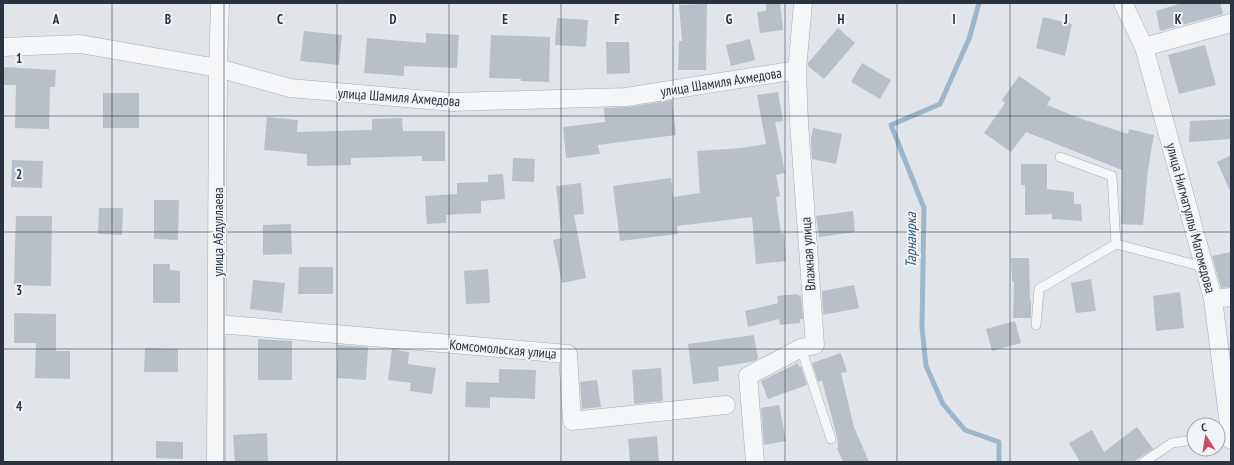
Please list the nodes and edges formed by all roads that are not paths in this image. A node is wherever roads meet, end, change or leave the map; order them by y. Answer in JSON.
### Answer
{"nodes":[{"id":1,"x":220,"y":3,"type":"edge"},
{"id":2,"x":803,"y":3,"type":"edge"},
{"id":3,"x":1122,"y":3,"type":"edge"},
{"id":4,"x":1231,"y":24,"type":"edge"},
{"id":5,"x":3,"y":47,"type":"edge"},
{"id":6,"x":1144,"y":47,"type":"junction"},
{"id":7,"x":218,"y":68,"type":"junction"},
{"id":8,"x":797,"y":70,"type":"junction"},
{"id":9,"x":1060,"y":157,"type":"dead end"},
{"id":10,"x":1116,"y":244,"type":"junction"},
{"id":11,"x":1204,"y":267,"type":"junction"},
{"id":12,"x":1222,"y":298,"type":"edge"},
{"id":13,"x":218,"y":324,"type":"junction"},
{"id":14,"x":1036,"y":325,"type":"dead end"},
{"id":15,"x":801,"y":348,"type":"junction"},
{"id":16,"x":726,"y":405,"type":"dead end"},
{"id":17,"x":1225,"y":417,"type":"edge"},
{"id":18,"x":830,"y":439,"type":"dead end"},
{"id":19,"x":1186,"y":441,"type":"edge"},
{"id":20,"x":216,"y":462,"type":"edge"},
{"id":21,"x":755,"y":462,"type":"edge"},
{"id":22,"x":1144,"y":462,"type":"edge"}],
"edges":[{"from":1,"to":7,"type":"street","name":"улица Абдуллаева"},
{"from":2,"to":8,"type":"street","name":"Влажная улица"},
{"from":3,"to":6,"type":"street","name":"улица Нигматуллы Магомедова"},
{"from":4,"to":6,"type":"street"},
{"from":5,"to":7,"type":"street","name":"улица Шамиля Ахмедова"},
{"from":6,"to":11,"type":"street","name":"улица Нигматуллы Магомедова"},
{"from":7,"to":8,"type":"street","name":"улица Шамиля Ахмедова"},
{"from":7,"to":13,"type":"street","name":"улица Абдуллаева"},
{"from":8,"to":15,"type":"street","name":"Влажная улица"},
{"from":9,"to":10,"type":"lane"},
{"from":10,"to":11,"type":"lane"},
{"from":10,"to":14,"type":"lane"},
{"from":11,"to":12,"type":"street","name":"улица Нигматуллы Магомедова"},
{"from":12,"to":17,"type":"street","name":"улица Нигматуллы Магомедова"},
{"from":13,"to":16,"type":"street","name":"Комсомольская улица"},
{"from":13,"to":20,"type":"street","name":"улица Абдуллаева"},
{"from":15,"to":18,"type":"lane"},
{"from":15,"to":21,"type":"street","name":"Влажная улица"},
{"from":19,"to":22,"type":"lane"}]}
